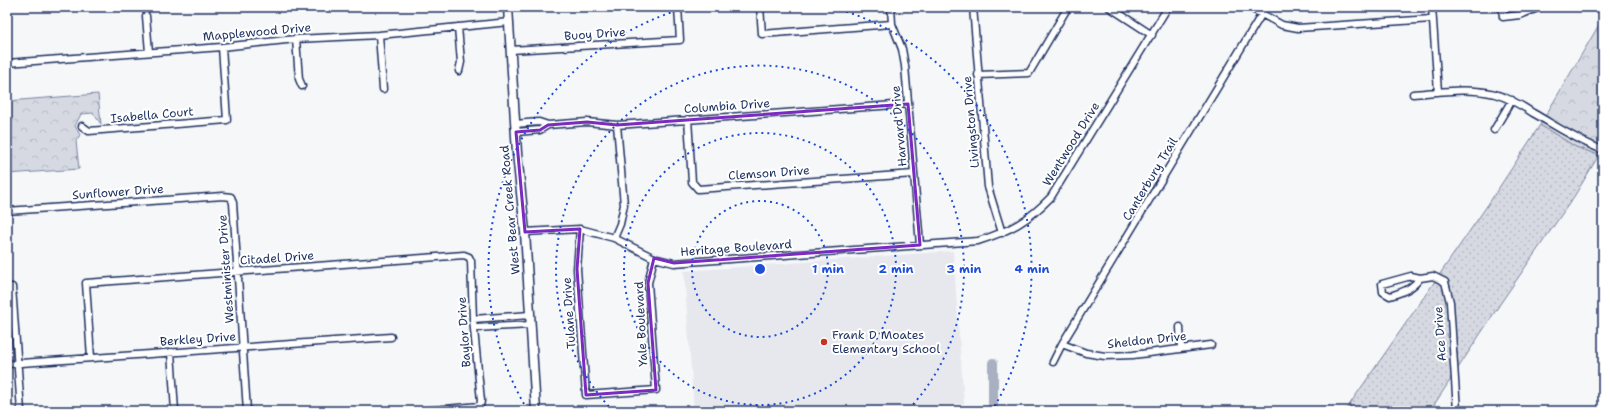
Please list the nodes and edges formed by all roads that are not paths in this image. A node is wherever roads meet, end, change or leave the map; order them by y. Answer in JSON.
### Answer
{"nodes":[{"id":1,"x":508,"y":7,"type":"edge"},
{"id":2,"x":678,"y":7,"type":"edge"},
{"id":3,"x":760,"y":7,"type":"edge"},
{"id":4,"x":891,"y":7,"type":"edge"},
{"id":5,"x":973,"y":7,"type":"edge"},
{"id":6,"x":1068,"y":7,"type":"edge"},
{"id":7,"x":1109,"y":7,"type":"edge"},
{"id":8,"x":1168,"y":7,"type":"edge"},
{"id":9,"x":1249,"y":7,"type":"edge"},
{"id":10,"x":1266,"y":7,"type":"edge"},
{"id":11,"x":1432,"y":7,"type":"edge"},
{"id":12,"x":1502,"y":7,"type":"edge"},
{"id":13,"x":1540,"y":7,"type":"edge"},
{"id":14,"x":1261,"y":15,"type":"junction"},
{"id":15,"x":146,"y":16,"type":"dead end"},
{"id":16,"x":1432,"y":19,"type":"junction"},
{"id":17,"x":509,"y":22,"type":"junction"},
{"id":18,"x":892,"y":24,"type":"junction"},
{"id":19,"x":458,"y":27,"type":"junction"},
{"id":20,"x":1152,"y":34,"type":"junction"},
{"id":21,"x":379,"y":35,"type":"junction"},
{"id":22,"x":296,"y":39,"type":"junction"},
{"id":23,"x":222,"y":47,"type":"junction"},
{"id":24,"x":511,"y":50,"type":"junction"},
{"id":25,"x":149,"y":52,"type":"junction"},
{"id":26,"x":7,"y":64,"type":"edge"},
{"id":27,"x":459,"y":71,"type":"dead end"},
{"id":28,"x":978,"y":75,"type":"junction"},
{"id":29,"x":302,"y":86,"type":"dead end"},
{"id":30,"x":383,"y":90,"type":"dead end"},
{"id":31,"x":1438,"y":92,"type":"junction"},
{"id":32,"x":1413,"y":94,"type":"dead end"},
{"id":33,"x":1512,"y":100,"type":"junction"},
{"id":34,"x":908,"y":104,"type":"junction"},
{"id":35,"x":688,"y":120,"type":"junction"},
{"id":36,"x":617,"y":125,"type":"junction"},
{"id":37,"x":82,"y":126,"type":"dead end"},
{"id":38,"x":515,"y":128,"type":"junction"},
{"id":39,"x":1494,"y":130,"type":"dead end"},
{"id":40,"x":1603,"y":150,"type":"edge"},
{"id":41,"x":914,"y":174,"type":"junction"},
{"id":42,"x":231,"y":197,"type":"joint"},
{"id":43,"x":7,"y":212,"type":"edge"},
{"id":44,"x":580,"y":228,"type":"junction"},
{"id":45,"x":525,"y":232,"type":"junction"},
{"id":46,"x":1002,"y":233,"type":"junction"},
{"id":47,"x":614,"y":238,"type":"junction"},
{"id":48,"x":954,"y":242,"type":"joint"},
{"id":49,"x":920,"y":245,"type":"junction"},
{"id":50,"x":469,"y":257,"type":"joint"},
{"id":51,"x":654,"y":258,"type":"junction"},
{"id":52,"x":237,"y":272,"type":"junction"},
{"id":53,"x":1420,"y":278,"type":"junction"},
{"id":54,"x":10,"y":287,"type":"edge"},
{"id":55,"x":530,"y":315,"type":"junction"},
{"id":56,"x":473,"y":319,"type":"junction"},
{"id":57,"x":531,"y":325,"type":"junction"},
{"id":58,"x":1180,"y":327,"type":"dead end"},
{"id":59,"x":475,"y":328,"type":"junction"},
{"id":60,"x":391,"y":337,"type":"dead end"},
{"id":61,"x":1062,"y":344,"type":"junction"},
{"id":62,"x":1211,"y":345,"type":"dead end"},
{"id":63,"x":242,"y":347,"type":"junction"},
{"id":64,"x":1181,"y":348,"type":"junction"},
{"id":65,"x":171,"y":352,"type":"junction"},
{"id":66,"x":91,"y":358,"type":"junction"},
{"id":67,"x":1053,"y":362,"type":"dead end"},
{"id":68,"x":17,"y":363,"type":"junction"},
{"id":69,"x":7,"y":364,"type":"edge"},
{"id":70,"x":656,"y":390,"type":"joint"},
{"id":71,"x":21,"y":411,"type":"edge"},
{"id":72,"x":175,"y":411,"type":"edge"},
{"id":73,"x":247,"y":411,"type":"edge"},
{"id":74,"x":422,"y":411,"type":"edge"},
{"id":75,"x":536,"y":411,"type":"edge"},
{"id":76,"x":1457,"y":411,"type":"edge"}],
"edges":[{"from":1,"to":17,"type":"main road","name":"West Bear Creek Road"},
{"from":2,"to":24,"type":"street","name":"Buoy Drive"},
{"from":3,"to":18,"type":"street"},
{"from":4,"to":18,"type":"street","name":"Harvard Drive"},
{"from":5,"to":28,"type":"street","name":"Livingston Drive"},
{"from":6,"to":28,"type":"street"},
{"from":7,"to":20,"type":"street"},
{"from":8,"to":20,"type":"street","name":"Wentwood Drive"},
{"from":9,"to":14,"type":"street"},
{"from":10,"to":14,"type":"street","name":"Canterbury Trail"},
{"from":11,"to":16,"type":"street"},
{"from":12,"to":13,"type":"street"},
{"from":14,"to":16,"type":"street"},
{"from":14,"to":61,"type":"street","name":"Canterbury Trail"},
{"from":15,"to":25,"type":"street"},
{"from":16,"to":31,"type":"street"},
{"from":17,"to":19,"type":"street","name":"Mapplewood Drive"},
{"from":17,"to":24,"type":"main road","name":"West Bear Creek Road"},
{"from":18,"to":34,"type":"street","name":"Harvard Drive"},
{"from":19,"to":21,"type":"street","name":"Mapplewood Drive"},
{"from":19,"to":27,"type":"street"},
{"from":20,"to":46,"type":"street","name":"Wentwood Drive"},
{"from":21,"to":22,"type":"street","name":"Mapplewood Drive"},
{"from":21,"to":30,"type":"street"},
{"from":22,"to":23,"type":"street","name":"Mapplewood Drive"},
{"from":22,"to":29,"type":"street"},
{"from":23,"to":25,"type":"street","name":"Mapplewood Drive"},
{"from":23,"to":37,"type":"street","name":"Isabella Court"},
{"from":24,"to":38,"type":"main road","name":"West Bear Creek Road"},
{"from":25,"to":26,"type":"street","name":"Mapplewood Drive"},
{"from":28,"to":46,"type":"street","name":"Livingston Drive"},
{"from":31,"to":32,"type":"street"},
{"from":31,"to":33,"type":"street"},
{"from":33,"to":39,"type":"street"},
{"from":33,"to":40,"type":"street"},
{"from":34,"to":35,"type":"street","name":"Columbia Drive"},
{"from":34,"to":41,"type":"street","name":"Harvard Drive"},
{"from":35,"to":36,"type":"street","name":"Columbia Drive"},
{"from":35,"to":41,"type":"street","name":"Clemson Drive"},
{"from":36,"to":38,"type":"street","name":"Columbia Drive"},
{"from":36,"to":47,"type":"street"},
{"from":38,"to":45,"type":"main road","name":"West Bear Creek Road"},
{"from":41,"to":49,"type":"street","name":"Harvard Drive"},
{"from":42,"to":43,"type":"street","name":"Sunflower Drive"},
{"from":42,"to":52,"type":"street","name":"Westminister Drive"},
{"from":44,"to":45,"type":"street","name":"Heritage Boulevard"},
{"from":44,"to":47,"type":"street","name":"Heritage Boulevard"},
{"from":44,"to":70,"type":"street","name":"Tulane Drive"},
{"from":45,"to":55,"type":"main road","name":"West Bear Creek Road"},
{"from":46,"to":48,"type":"street","name":"Wentwood Drive"},
{"from":47,"to":51,"type":"street","name":"Heritage Boulevard"},
{"from":48,"to":49,"type":"street","name":"Heritage Boulevard"},
{"from":49,"to":51,"type":"street","name":"Heritage Boulevard"},
{"from":50,"to":52,"type":"street","name":"Citadel Drive"},
{"from":50,"to":56,"type":"street","name":"Baylor Drive"},
{"from":51,"to":70,"type":"street","name":"Yale Boulevard"},
{"from":52,"to":63,"type":"street","name":"Westminister Drive"},
{"from":52,"to":66,"type":"street","name":"Citadel Drive"},
{"from":53,"to":53,"type":"street","name":"Ace Drive"},
{"from":53,"to":76,"type":"street","name":"Ace Drive"},
{"from":54,"to":68,"type":"street"},
{"from":55,"to":56,"type":"street"},
{"from":55,"to":57,"type":"main road","name":"West Bear Creek Road"},
{"from":56,"to":59,"type":"street","name":"Baylor Drive"},
{"from":57,"to":59,"type":"street"},
{"from":57,"to":75,"type":"main road","name":"West Bear Creek Road"},
{"from":58,"to":64,"type":"street"},
{"from":59,"to":74,"type":"street","name":"Baylor Drive"},
{"from":60,"to":63,"type":"street","name":"Berkley Drive"},
{"from":61,"to":64,"type":"street","name":"Sheldon Drive"},
{"from":61,"to":67,"type":"street","name":"Canterbury Trail"},
{"from":62,"to":64,"type":"street","name":"Sheldon Drive"},
{"from":63,"to":65,"type":"street","name":"Berkley Drive"},
{"from":63,"to":73,"type":"street","name":"Westminister Drive"},
{"from":65,"to":66,"type":"street","name":"Berkley Drive"},
{"from":65,"to":72,"type":"street"},
{"from":66,"to":68,"type":"street","name":"Berkley Drive"},
{"from":68,"to":69,"type":"street","name":"Berkley Drive"},
{"from":68,"to":71,"type":"street"}]}
